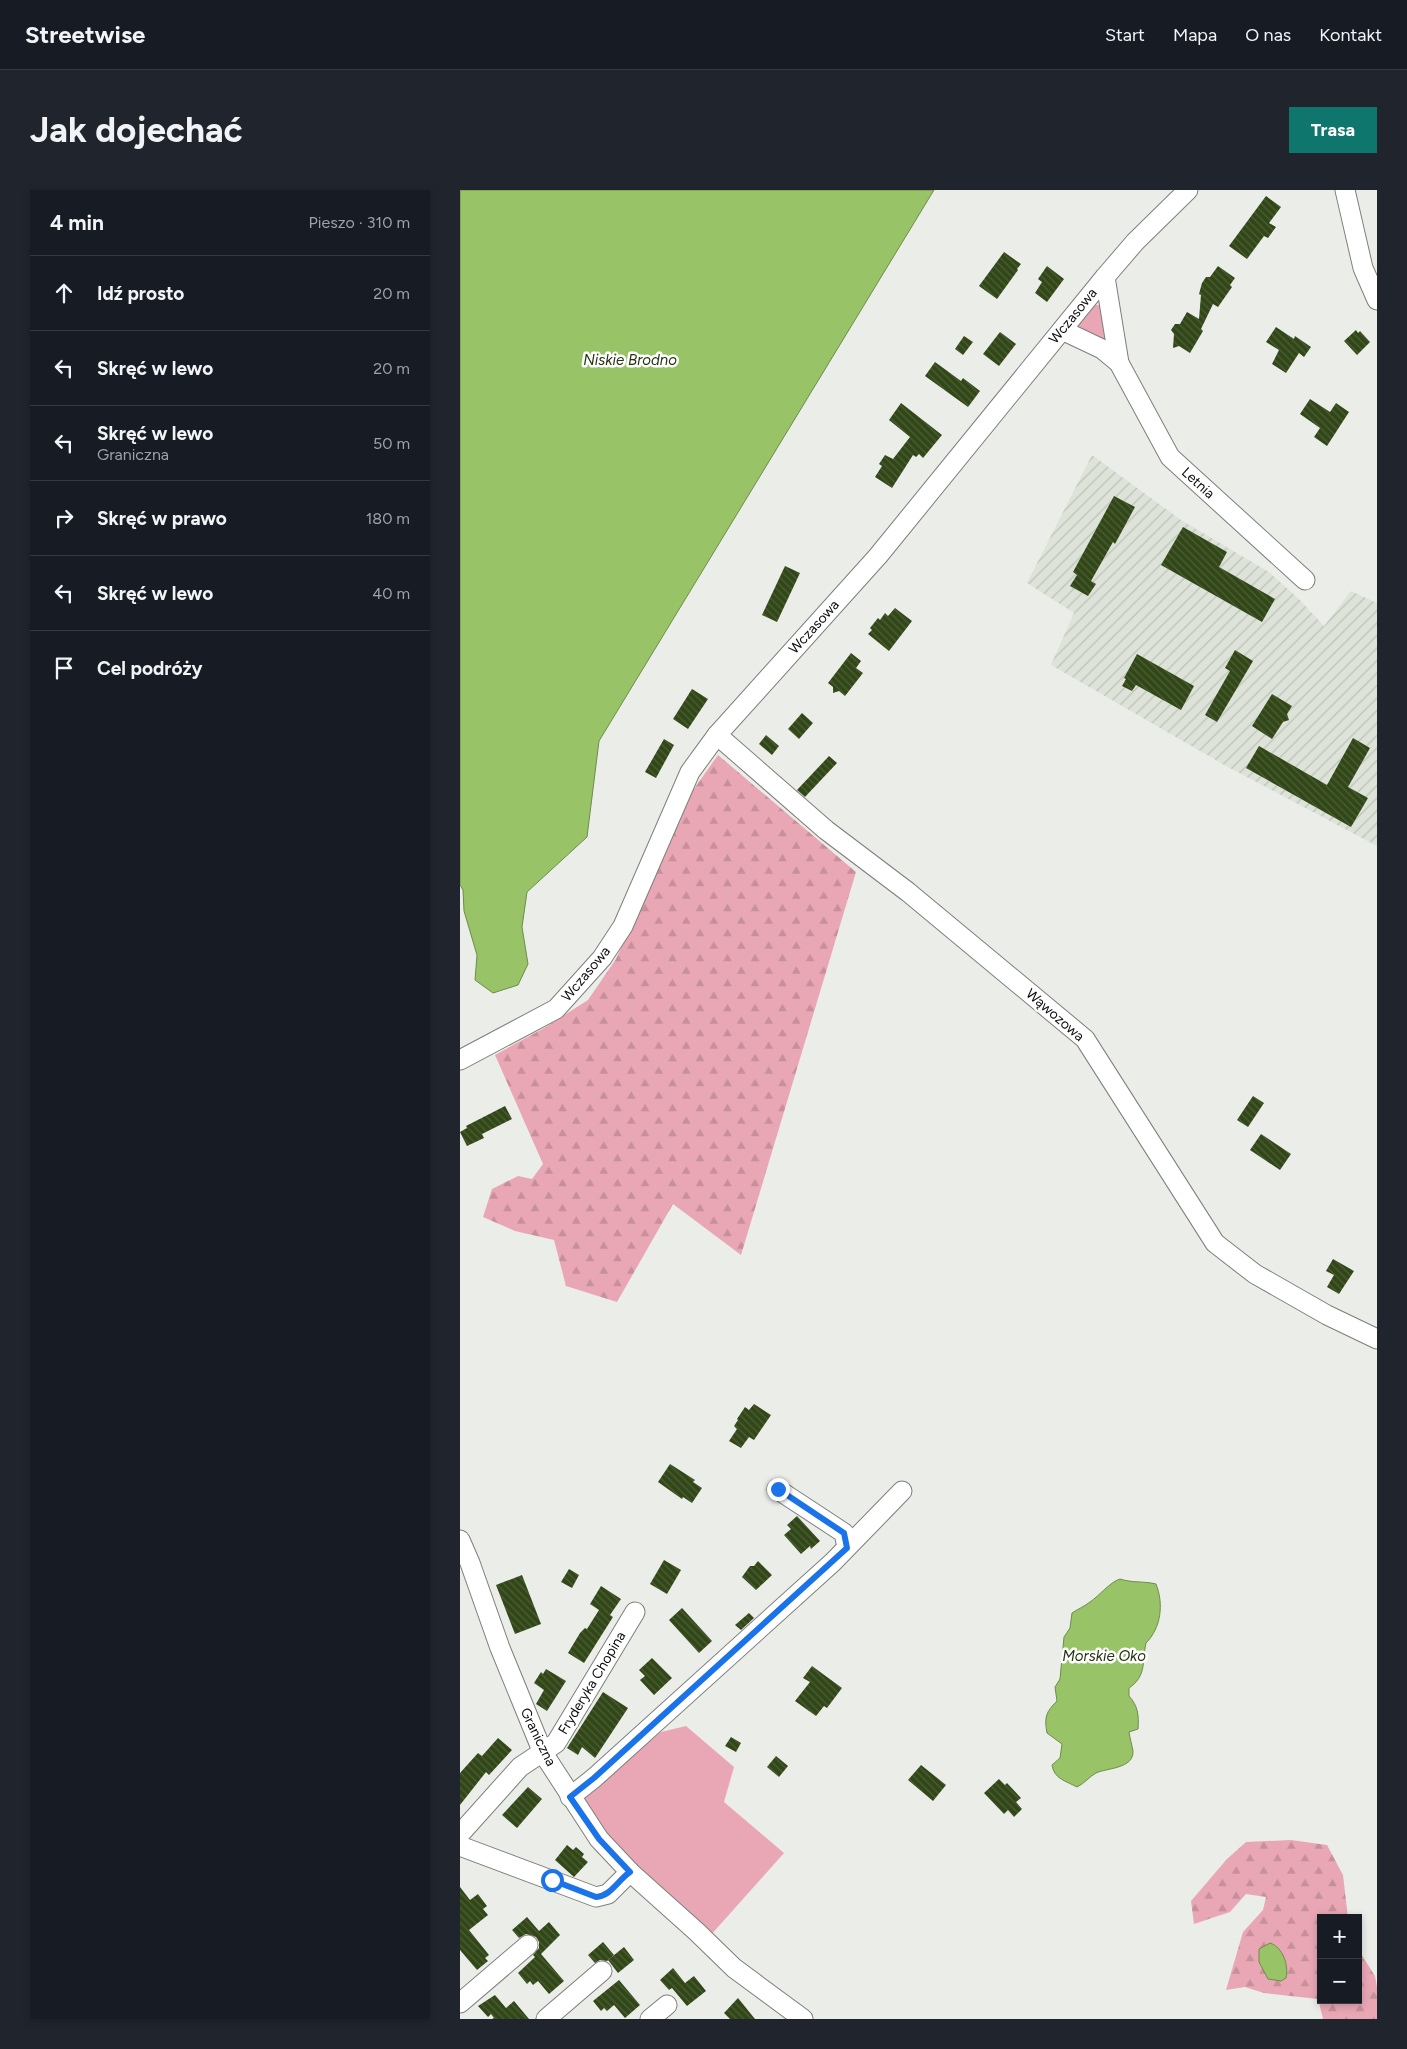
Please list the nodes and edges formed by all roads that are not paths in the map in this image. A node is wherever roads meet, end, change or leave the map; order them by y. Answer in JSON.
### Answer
{"nodes":[{"id":1,"x":1188,"y":190,"type":"edge"},
{"id":2,"x":1345,"y":190,"type":"edge"},
{"id":3,"x":1105,"y":277,"type":"junction"},
{"id":4,"x":1377,"y":300,"type":"edge"},
{"id":5,"x":1062,"y":330,"type":"junction"},
{"id":6,"x":1119,"y":363,"type":"junction"},
{"id":7,"x":1305,"y":580,"type":"dead end"},
{"id":8,"x":716,"y":735,"type":"junction"},
{"id":9,"x":460,"y":1060,"type":"edge"},
{"id":10,"x":1377,"y":1339,"type":"edge"},
{"id":11,"x":778,"y":1489,"type":"dead end"},
{"id":12,"x":902,"y":1491,"type":"dead end"},
{"id":13,"x":460,"y":1540,"type":"edge"},
{"id":14,"x":847,"y":1548,"type":"junction"},
{"id":15,"x":635,"y":1612,"type":"dead end"},
{"id":16,"x":542,"y":1753,"type":"junction"},
{"id":17,"x":570,"y":1797,"type":"junction"},
{"id":18,"x":460,"y":1834,"type":"edge"},
{"id":19,"x":460,"y":1846,"type":"edge"},
{"id":20,"x":630,"y":1872,"type":"junction"},
{"id":21,"x":528,"y":1945,"type":"dead end"},
{"id":22,"x":602,"y":1971,"type":"dead end"},
{"id":23,"x":460,"y":2003,"type":"edge"},
{"id":24,"x":667,"y":2005,"type":"dead end"},
{"id":25,"x":546,"y":2019,"type":"edge"},
{"id":26,"x":650,"y":2019,"type":"edge"},
{"id":27,"x":803,"y":2019,"type":"edge"}],
"edges":[{"from":1,"to":3,"type":"street","name":"Wczasowa"},
{"from":2,"to":4,"type":"street"},
{"from":3,"to":5,"type":"street","name":"Wczasowa"},
{"from":3,"to":6,"type":"street","name":"Letnia"},
{"from":5,"to":6,"type":"street","name":"Letnia"},
{"from":5,"to":8,"type":"street","name":"Wczasowa"},
{"from":6,"to":7,"type":"street","name":"Letnia"},
{"from":8,"to":9,"type":"street","name":"Wczasowa"},
{"from":8,"to":10,"type":"street","name":"Wąwozowa"},
{"from":11,"to":14,"type":"street"},
{"from":12,"to":14,"type":"street"},
{"from":13,"to":16,"type":"street","name":"Graniczna"},
{"from":14,"to":17,"type":"street"},
{"from":15,"to":16,"type":"street","name":"Fryderyka Chopina"},
{"from":16,"to":17,"type":"street","name":"Graniczna"},
{"from":16,"to":18,"type":"street","name":"Fryderyka Chopina"},
{"from":17,"to":20,"type":"street","name":"Graniczna"},
{"from":19,"to":20,"type":"street"},
{"from":20,"to":27,"type":"street","name":"Graniczna"},
{"from":21,"to":23,"type":"street"},
{"from":22,"to":25,"type":"street"},
{"from":24,"to":26,"type":"street"}]}
